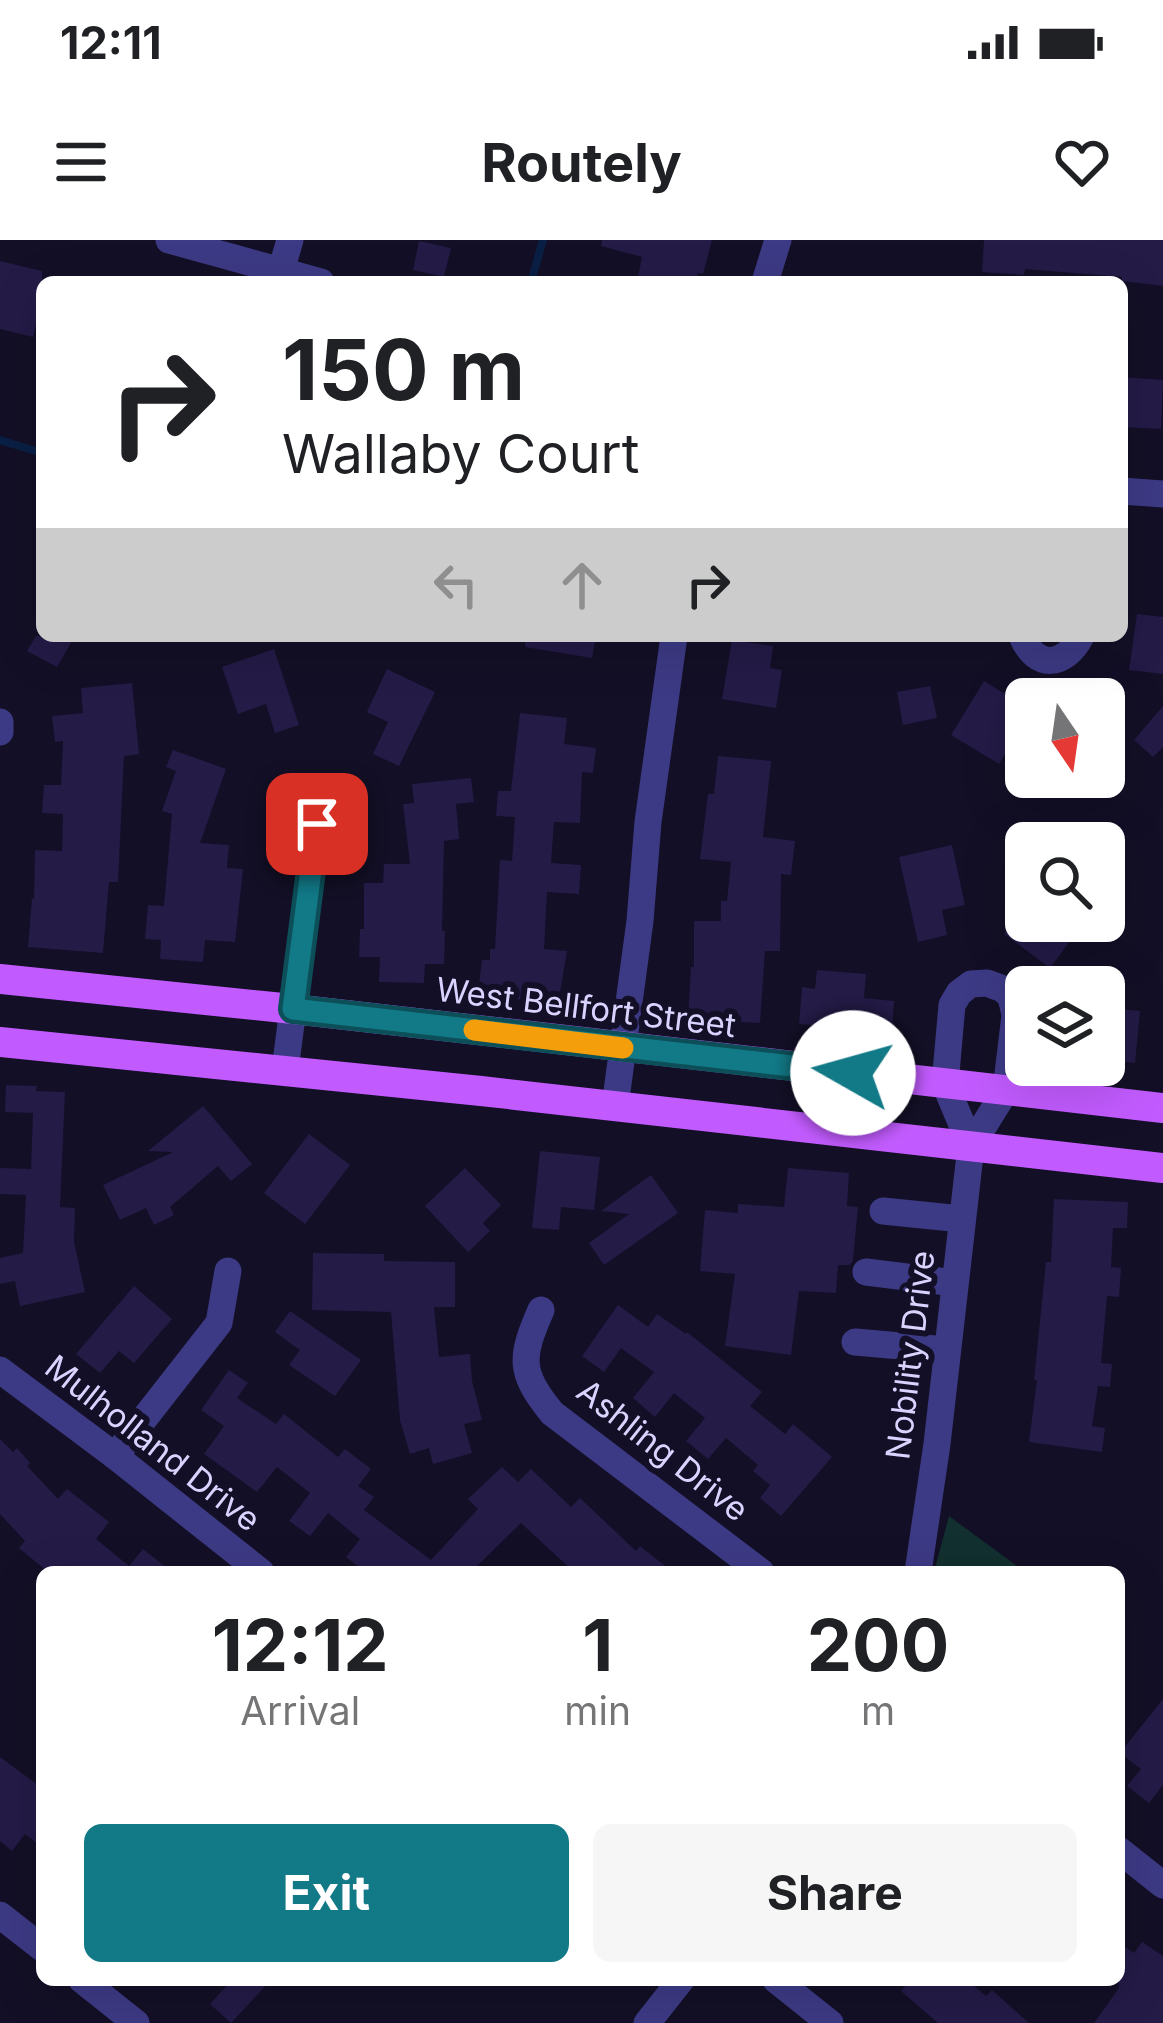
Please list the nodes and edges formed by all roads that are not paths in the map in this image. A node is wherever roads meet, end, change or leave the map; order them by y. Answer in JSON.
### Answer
{"nodes":[{"id":1,"x":170,"y":240,"type":"edge"},
{"id":2,"x":290,"y":240,"type":"edge"},
{"id":3,"x":778,"y":240,"type":"edge"},
{"id":4,"x":281,"y":271,"type":"junction"},
{"id":5,"x":299,"y":276,"type":"edge"},
{"id":6,"x":767,"y":276,"type":"edge"},
{"id":7,"x":1128,"y":491,"type":"edge"},
{"id":8,"x":1163,"y":494,"type":"edge"},
{"id":9,"x":673,"y":642,"type":"edge"},
{"id":10,"x":1025,"y":642,"type":"edge"},
{"id":11,"x":1078,"y":642,"type":"edge"},
{"id":12,"x":1,"y":722,"type":"edge"},
{"id":13,"x":0,"y":732,"type":"edge"},
{"id":14,"x":317,"y":824,"type":"dead end"},
{"id":15,"x":0,"y":979,"type":"edge"},
{"id":16,"x":293,"y":1009,"type":"junction"},
{"id":17,"x":0,"y":1042,"type":"edge"},
{"id":18,"x":623,"y":1048,"type":"junction"},
{"id":19,"x":285,"y":1070,"type":"junction"},
{"id":20,"x":945,"y":1084,"type":"junction"},
{"id":21,"x":1006,"y":1090,"type":"junction"},
{"id":22,"x":615,"y":1106,"type":"junction"},
{"id":23,"x":1163,"y":1108,"type":"edge"},
{"id":24,"x":970,"y":1145,"type":"junction"},
{"id":25,"x":1163,"y":1168,"type":"edge"},
{"id":26,"x":884,"y":1211,"type":"dead end"},
{"id":27,"x":962,"y":1219,"type":"junction"},
{"id":28,"x":227,"y":1271,"type":"dead end"},
{"id":29,"x":866,"y":1272,"type":"dead end"},
{"id":30,"x":955,"y":1283,"type":"junction"},
{"id":31,"x":541,"y":1310,"type":"dead end"},
{"id":32,"x":855,"y":1342,"type":"dead end"},
{"id":33,"x":947,"y":1351,"type":"junction"},
{"id":34,"x":0,"y":1370,"type":"edge"},
{"id":35,"x":115,"y":1456,"type":"junction"},
{"id":36,"x":253,"y":1566,"type":"edge"},
{"id":37,"x":753,"y":1566,"type":"edge"},
{"id":38,"x":919,"y":1566,"type":"edge"},
{"id":39,"x":1125,"y":1855,"type":"edge"},
{"id":40,"x":1163,"y":1885,"type":"edge"},
{"id":41,"x":0,"y":1916,"type":"edge"},
{"id":42,"x":36,"y":1943,"type":"edge"},
{"id":43,"x":90,"y":1986,"type":"edge"},
{"id":44,"x":676,"y":1986,"type":"edge"},
{"id":45,"x":784,"y":1986,"type":"edge"},
{"id":46,"x":136,"y":2023,"type":"edge"},
{"id":47,"x":647,"y":2023,"type":"edge"},
{"id":48,"x":830,"y":2023,"type":"edge"}],
"edges":[{"from":1,"to":4,"type":"street"},
{"from":2,"to":4,"type":"street"},
{"from":3,"to":6,"type":"street"},
{"from":4,"to":5,"type":"street"},
{"from":7,"to":8,"type":"street"},
{"from":9,"to":18,"type":"street"},
{"from":10,"to":11,"type":"street"},
{"from":12,"to":13,"type":"street"},
{"from":14,"to":16,"type":"street"},
{"from":15,"to":16,"type":"main road","name":"West Bellfort Street"},
{"from":16,"to":18,"type":"main road","name":"West Bellfort Street"},
{"from":16,"to":19,"type":"street"},
{"from":17,"to":19,"type":"main road"},
{"from":18,"to":20,"type":"main road","name":"West Bellfort Street"},
{"from":18,"to":22,"type":"street"},
{"from":19,"to":22,"type":"main road"},
{"from":20,"to":21,"type":"main road","name":"West Bellfort Street"},
{"from":20,"to":21,"type":"street","name":"Nobility Drive"},
{"from":20,"to":24,"type":"street","name":"Nobility Drive"},
{"from":21,"to":23,"type":"main road","name":"West Bellfort Street"},
{"from":21,"to":24,"type":"street","name":"Nobility Drive"},
{"from":22,"to":24,"type":"main road"},
{"from":24,"to":25,"type":"main road"},
{"from":24,"to":27,"type":"street","name":"Nobility Drive"},
{"from":26,"to":27,"type":"street"},
{"from":27,"to":30,"type":"street","name":"Nobility Drive"},
{"from":28,"to":35,"type":"street"},
{"from":29,"to":30,"type":"street"},
{"from":30,"to":33,"type":"street","name":"Nobility Drive"},
{"from":31,"to":37,"type":"street","name":"Ashling Drive"},
{"from":32,"to":33,"type":"street"},
{"from":33,"to":38,"type":"street","name":"Nobility Drive"},
{"from":34,"to":35,"type":"street","name":"Mulholland Drive"},
{"from":35,"to":36,"type":"street","name":"Mulholland Drive"},
{"from":39,"to":40,"type":"street"},
{"from":41,"to":42,"type":"street"},
{"from":43,"to":46,"type":"street"},
{"from":44,"to":47,"type":"street"},
{"from":45,"to":48,"type":"street"}]}
